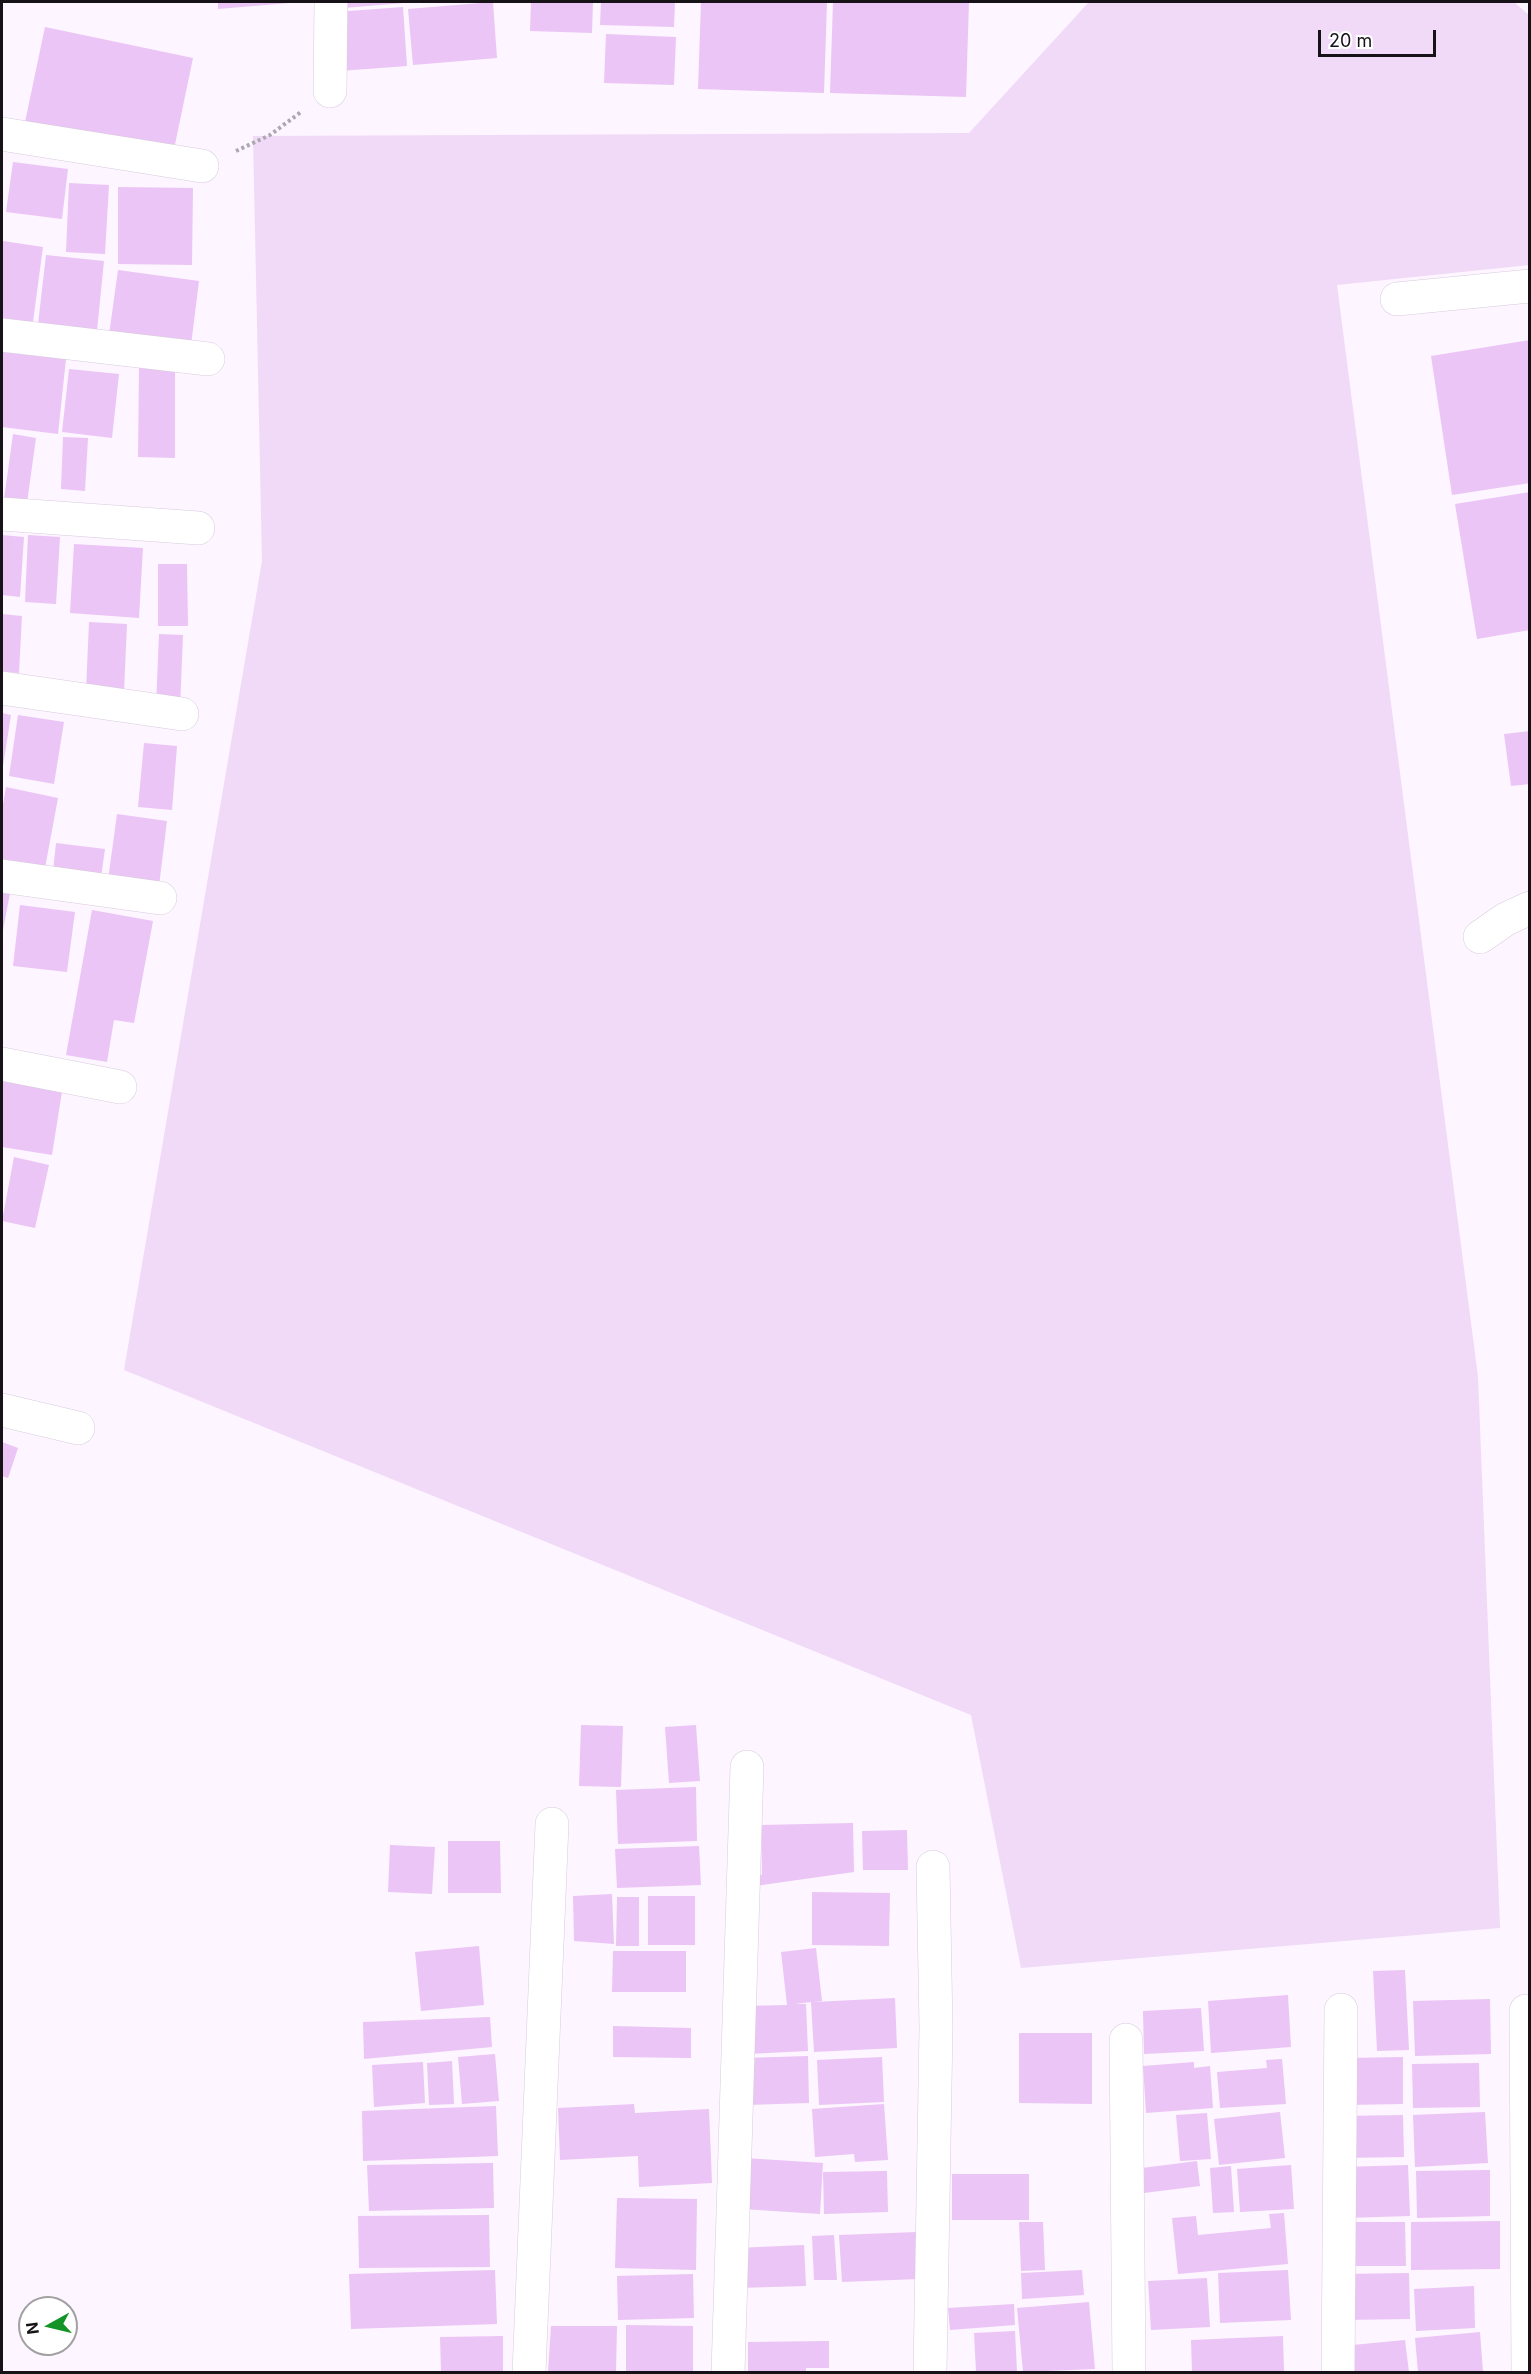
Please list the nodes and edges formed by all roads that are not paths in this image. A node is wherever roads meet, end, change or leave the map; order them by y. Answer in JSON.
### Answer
{"nodes":[{"id":1,"x":331,"y":2,"type":"edge"},
{"id":2,"x":330,"y":91,"type":"road end"},
{"id":3,"x":2,"y":141,"type":"edge"},
{"id":4,"x":202,"y":166,"type":"road end"},
{"id":5,"x":1530,"y":286,"type":"edge"},
{"id":6,"x":1397,"y":299,"type":"dead end"},
{"id":7,"x":2,"y":335,"type":"edge"},
{"id":8,"x":208,"y":359,"type":"dead end"},
{"id":9,"x":2,"y":514,"type":"edge"},
{"id":10,"x":198,"y":528,"type":"dead end"},
{"id":11,"x":2,"y":688,"type":"edge"},
{"id":12,"x":182,"y":714,"type":"dead end"},
{"id":13,"x":2,"y":876,"type":"edge"},
{"id":14,"x":160,"y":898,"type":"dead end"},
{"id":15,"x":1530,"y":908,"type":"edge"},
{"id":16,"x":1480,"y":937,"type":"dead end"},
{"id":17,"x":2,"y":1064,"type":"edge"},
{"id":18,"x":120,"y":1087,"type":"dead end"},
{"id":19,"x":2,"y":1410,"type":"edge"},
{"id":20,"x":78,"y":1428,"type":"dead end"},
{"id":21,"x":747,"y":1767,"type":"dead end"},
{"id":22,"x":552,"y":1824,"type":"dead end"},
{"id":23,"x":933,"y":1867,"type":"dead end"},
{"id":24,"x":1341,"y":2010,"type":"dead end"},
{"id":25,"x":1526,"y":2011,"type":"dead end"},
{"id":26,"x":1126,"y":2040,"type":"dead end"},
{"id":27,"x":529,"y":2373,"type":"edge"},
{"id":28,"x":728,"y":2373,"type":"edge"},
{"id":29,"x":930,"y":2373,"type":"edge"},
{"id":30,"x":1129,"y":2373,"type":"edge"},
{"id":31,"x":1338,"y":2373,"type":"edge"},
{"id":32,"x":1528,"y":2373,"type":"edge"}],
"edges":[{"from":1,"to":2,"type":"street"},
{"from":3,"to":4,"type":"street"},
{"from":5,"to":6,"type":"street"},
{"from":7,"to":8,"type":"street"},
{"from":9,"to":10,"type":"street"},
{"from":11,"to":12,"type":"street"},
{"from":13,"to":14,"type":"street"},
{"from":15,"to":16,"type":"street"},
{"from":17,"to":18,"type":"street"},
{"from":19,"to":20,"type":"street"},
{"from":21,"to":28,"type":"street"},
{"from":22,"to":27,"type":"street"},
{"from":23,"to":29,"type":"street"},
{"from":24,"to":31,"type":"street"},
{"from":25,"to":32,"type":"street"},
{"from":26,"to":30,"type":"street"}]}
